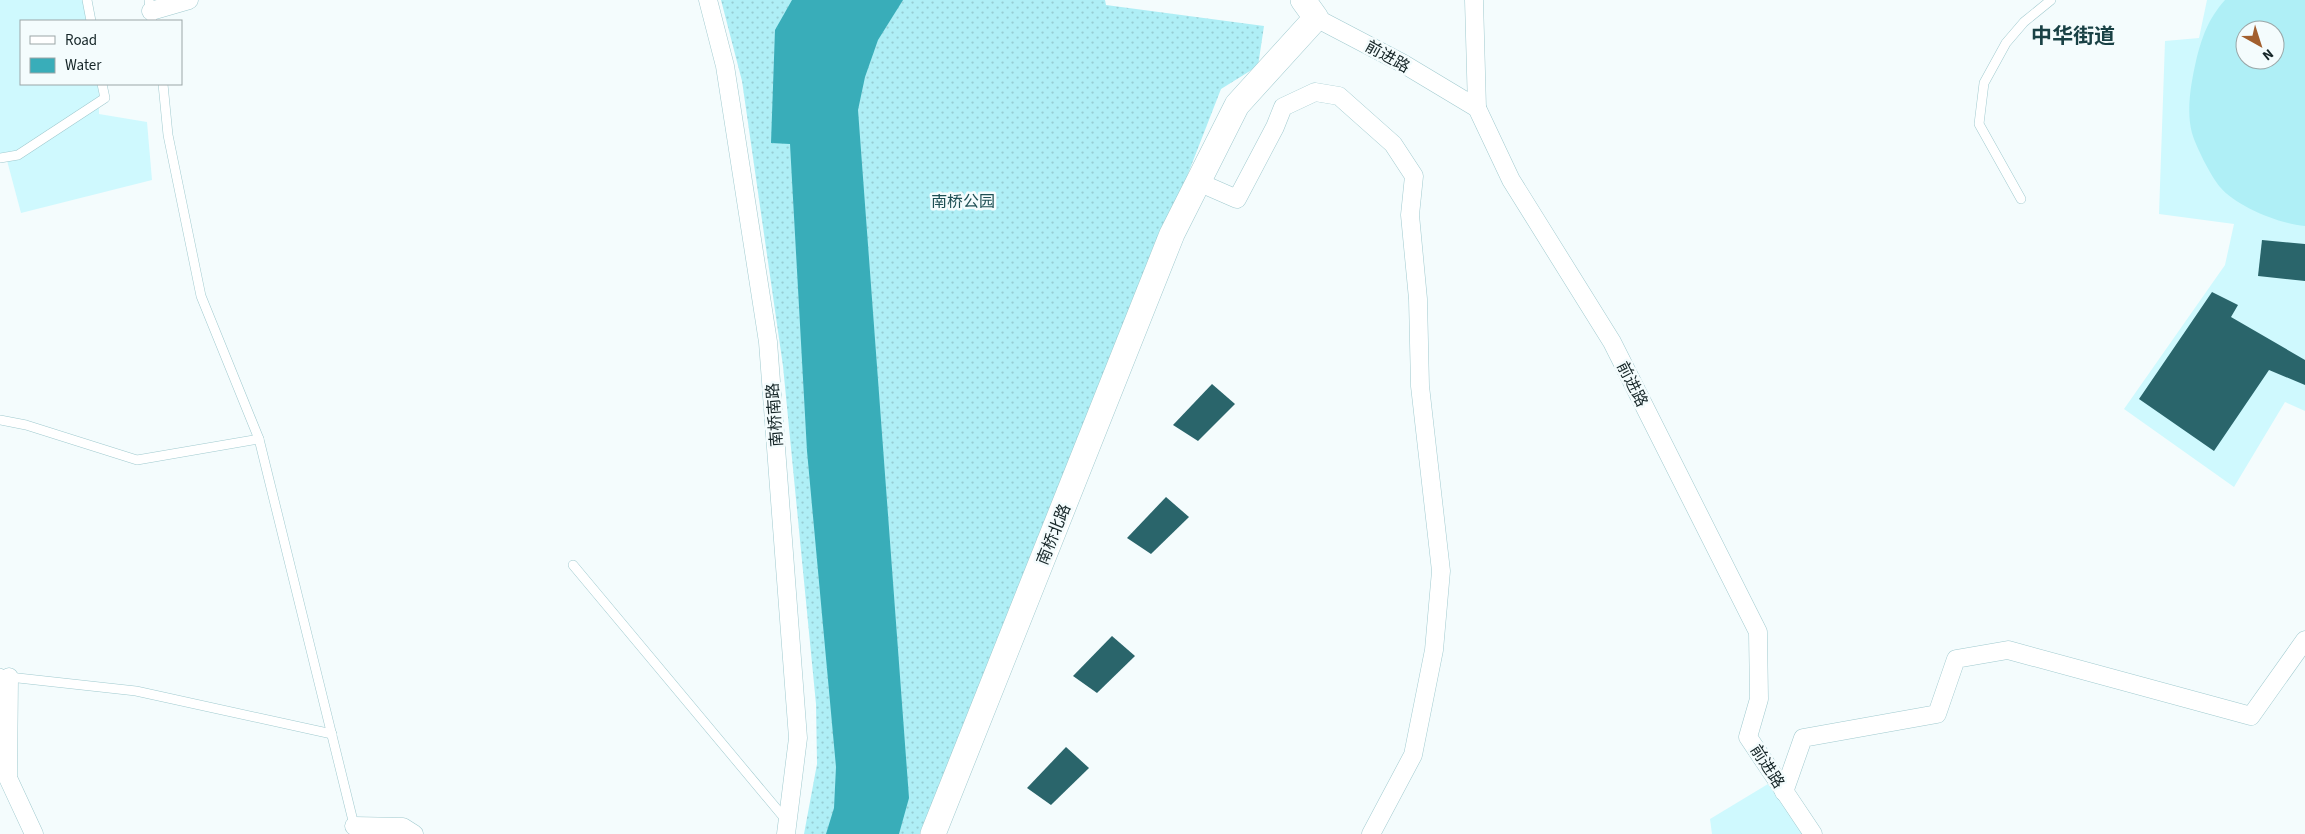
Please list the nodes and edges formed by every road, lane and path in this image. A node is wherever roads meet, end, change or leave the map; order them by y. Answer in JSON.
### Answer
{"nodes":[{"id":1,"x":87,"y":0,"type":"edge"},
{"id":2,"x":189,"y":0,"type":"edge"},
{"id":3,"x":708,"y":0,"type":"edge"},
{"id":4,"x":1474,"y":0,"type":"edge"},
{"id":5,"x":2051,"y":0,"type":"edge"},
{"id":6,"x":1310,"y":9,"type":"edge"},
{"id":7,"x":151,"y":11,"type":"edge"},
{"id":8,"x":91,"y":20,"type":"edge"},
{"id":9,"x":102,"y":85,"type":"edge"},
{"id":10,"x":163,"y":85,"type":"edge"},
{"id":11,"x":1477,"y":108,"type":"junction"},
{"id":12,"x":0,"y":158,"type":"edge"},
{"id":13,"x":1198,"y":182,"type":"junction"},
{"id":14,"x":2021,"y":199,"type":"dead end"},
{"id":15,"x":0,"y":420,"type":"edge"},
{"id":16,"x":259,"y":439,"type":"junction"},
{"id":17,"x":573,"y":565,"type":"dead end"},
{"id":18,"x":2305,"y":640,"type":"edge"},
{"id":19,"x":4,"y":675,"type":"edge"},
{"id":20,"x":332,"y":734,"type":"junction"},
{"id":21,"x":1784,"y":792,"type":"junction"},
{"id":22,"x":787,"y":828,"type":"edge"},
{"id":23,"x":355,"y":830,"type":"edge"},
{"id":24,"x":34,"y":834,"type":"edge"},
{"id":25,"x":414,"y":834,"type":"edge"},
{"id":26,"x":933,"y":834,"type":"edge"},
{"id":27,"x":1371,"y":834,"type":"edge"},
{"id":28,"x":1813,"y":834,"type":"edge"}],
"edges":[{"from":1,"to":8,"type":"lane"},
{"from":2,"to":7,"type":"street"},
{"from":3,"to":22,"type":"street","name":"南桥南路"},
{"from":4,"to":11,"type":"street"},
{"from":5,"to":14,"type":"lane"},
{"from":6,"to":11,"type":"street","name":"前进路"},
{"from":6,"to":13,"type":"street","name":"南桥北路"},
{"from":9,"to":12,"type":"lane"},
{"from":10,"to":16,"type":"lane"},
{"from":11,"to":21,"type":"street","name":"前进路"},
{"from":13,"to":26,"type":"street","name":"南桥北路"},
{"from":13,"to":27,"type":"street"},
{"from":15,"to":16,"type":"lane"},
{"from":16,"to":20,"type":"lane"},
{"from":17,"to":22,"type":"lane"},
{"from":18,"to":21,"type":"street"},
{"from":19,"to":20,"type":"lane"},
{"from":19,"to":24,"type":"street"},
{"from":20,"to":23,"type":"lane"},
{"from":21,"to":28,"type":"street","name":"前进路"},
{"from":23,"to":25,"type":"street"}]}
